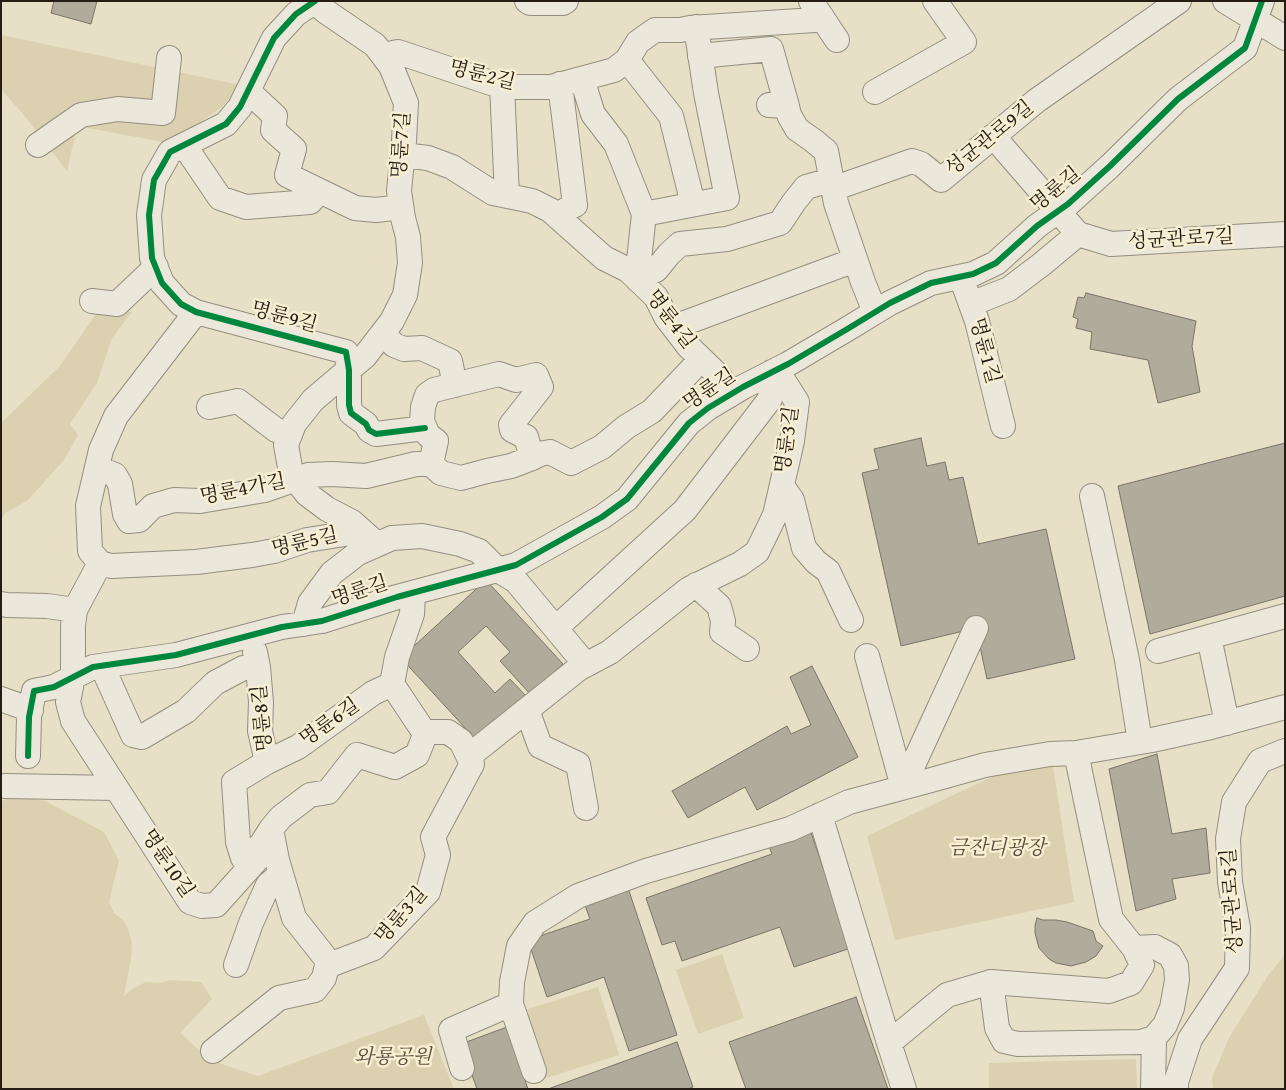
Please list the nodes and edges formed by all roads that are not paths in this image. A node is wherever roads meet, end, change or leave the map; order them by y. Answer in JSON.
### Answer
{"nodes":[{"id":1,"x":527,"y":1,"type":"edge"},
{"id":2,"x":566,"y":1,"type":"edge"},
{"id":3,"x":935,"y":1,"type":"edge"},
{"id":4,"x":1179,"y":1,"type":"edge"},
{"id":5,"x":1224,"y":1,"type":"edge"},
{"id":6,"x":315,"y":2,"type":"edge"},
{"id":7,"x":817,"y":9,"type":"edge"},
{"id":8,"x":1258,"y":11,"type":"edge"},
{"id":9,"x":696,"y":28,"type":"junction"},
{"id":10,"x":1285,"y":38,"type":"edge"},
{"id":11,"x":837,"y":40,"type":"dead end"},
{"id":12,"x":383,"y":55,"type":"junction"},
{"id":13,"x":700,"y":56,"type":"junction"},
{"id":14,"x":169,"y":58,"type":"dead end"},
{"id":15,"x":626,"y":60,"type":"junction"},
{"id":16,"x":571,"y":82,"type":"junction"},
{"id":17,"x":502,"y":85,"type":"junction"},
{"id":18,"x":248,"y":91,"type":"junction"},
{"id":19,"x":874,"y":92,"type":"dead end"},
{"id":20,"x":993,"y":136,"type":"junction"},
{"id":21,"x":38,"y":145,"type":"dead end"},
{"id":22,"x":184,"y":146,"type":"junction"},
{"id":23,"x":402,"y":155,"type":"junction"},
{"id":24,"x":832,"y":184,"type":"junction"},
{"id":25,"x":320,"y":191,"type":"junction"},
{"id":26,"x":507,"y":196,"type":"junction"},
{"id":27,"x":693,"y":204,"type":"junction"},
{"id":28,"x":401,"y":207,"type":"junction"},
{"id":29,"x":1058,"y":211,"type":"junction"},
{"id":30,"x":644,"y":214,"type":"junction"},
{"id":31,"x":556,"y":215,"type":"junction"},
{"id":32,"x":1078,"y":234,"type":"junction"},
{"id":33,"x":1285,"y":234,"type":"edge"},
{"id":34,"x":855,"y":260,"type":"junction"},
{"id":35,"x":156,"y":267,"type":"junction"},
{"id":36,"x":961,"y":276,"type":"junction"},
{"id":37,"x":637,"y":279,"type":"junction"},
{"id":38,"x":92,"y":301,"type":"dead end"},
{"id":39,"x":971,"y":304,"type":"junction"},
{"id":40,"x":196,"y":312,"type":"junction"},
{"id":41,"x":875,"y":312,"type":"junction"},
{"id":42,"x":674,"y":327,"type":"junction"},
{"id":43,"x":383,"y":333,"type":"junction"},
{"id":44,"x":700,"y":358,"type":"junction"},
{"id":45,"x":349,"y":370,"type":"junction"},
{"id":46,"x":772,"y":372,"type":"junction"},
{"id":47,"x":455,"y":385,"type":"junction"},
{"id":48,"x":730,"y":395,"type":"junction"},
{"id":49,"x":209,"y":407,"type":"dead end"},
{"id":50,"x":1003,"y":426,"type":"dead end"},
{"id":51,"x":425,"y":428,"type":"junction"},
{"id":52,"x":290,"y":434,"type":"junction"},
{"id":53,"x":532,"y":458,"type":"junction"},
{"id":54,"x":431,"y":464,"type":"junction"},
{"id":55,"x":97,"y":468,"type":"junction"},
{"id":56,"x":296,"y":480,"type":"junction"},
{"id":57,"x":782,"y":486,"type":"junction"},
{"id":58,"x":1092,"y":496,"type":"dead end"},
{"id":59,"x":373,"y":541,"type":"junction"},
{"id":60,"x":100,"y":563,"type":"junction"},
{"id":61,"x":498,"y":570,"type":"junction"},
{"id":62,"x":696,"y":585,"type":"junction"},
{"id":63,"x":413,"y":593,"type":"junction"},
{"id":64,"x":1,"y":604,"type":"edge"},
{"id":65,"x":76,"y":610,"type":"junction"},
{"id":66,"x":851,"y":620,"type":"dead end"},
{"id":67,"x":1284,"y":620,"type":"edge"},
{"id":68,"x":304,"y":624,"type":"junction"},
{"id":69,"x":556,"y":628,"type":"junction"},
{"id":70,"x":976,"y":628,"type":"dead end"},
{"id":71,"x":254,"y":634,"type":"junction"},
{"id":72,"x":1209,"y":637,"type":"junction"},
{"id":73,"x":747,"y":650,"type":"dead end"},
{"id":74,"x":1158,"y":651,"type":"dead end"},
{"id":75,"x":867,"y":656,"type":"dead end"},
{"id":76,"x":586,"y":665,"type":"junction"},
{"id":77,"x":102,"y":666,"type":"junction"},
{"id":78,"x":258,"y":666,"type":"junction"},
{"id":79,"x":73,"y":677,"type":"junction"},
{"id":80,"x":392,"y":684,"type":"junction"},
{"id":81,"x":1,"y":699,"type":"edge"},
{"id":82,"x":1285,"y":707,"type":"edge"},
{"id":83,"x":31,"y":710,"type":"junction"},
{"id":84,"x":526,"y":710,"type":"junction"},
{"id":85,"x":1227,"y":723,"type":"junction"},
{"id":86,"x":424,"y":732,"type":"junction"},
{"id":87,"x":1140,"y":742,"type":"junction"},
{"id":88,"x":1285,"y":751,"type":"edge"},
{"id":89,"x":1076,"y":753,"type":"junction"},
{"id":90,"x":28,"y":756,"type":"dead end"},
{"id":91,"x":469,"y":756,"type":"junction"},
{"id":92,"x":267,"y":762,"type":"junction"},
{"id":93,"x":5,"y":786,"type":"dead end"},
{"id":94,"x":903,"y":787,"type":"junction"},
{"id":95,"x":116,"y":788,"type":"junction"},
{"id":96,"x":586,"y":808,"type":"dead end"},
{"id":97,"x":820,"y":815,"type":"junction"},
{"id":98,"x":271,"y":829,"type":"junction"},
{"id":99,"x":281,"y":874,"type":"junction"},
{"id":100,"x":1134,"y":948,"type":"junction"},
{"id":101,"x":236,"y":965,"type":"dead end"},
{"id":102,"x":327,"y":966,"type":"junction"},
{"id":103,"x":991,"y":982,"type":"junction"},
{"id":104,"x":511,"y":1004,"type":"junction"},
{"id":105,"x":1154,"y":1038,"type":"junction"},
{"id":106,"x":889,"y":1043,"type":"junction"},
{"id":107,"x":213,"y":1051,"type":"dead end"},
{"id":108,"x":462,"y":1068,"type":"dead end"},
{"id":109,"x":534,"y":1071,"type":"dead end"},
{"id":110,"x":904,"y":1089,"type":"edge"},
{"id":111,"x":1153,"y":1089,"type":"edge"},
{"id":112,"x":1176,"y":1089,"type":"edge"}],
"edges":[{"from":1,"to":2,"type":"street"},
{"from":3,"to":19,"type":"street"},
{"from":4,"to":20,"type":"street","name":"성균관로9길"},
{"from":5,"to":8,"type":"street"},
{"from":6,"to":12,"type":"street","name":"명륜7길"},
{"from":6,"to":18,"type":"street"},
{"from":7,"to":9,"type":"street","name":"명륜2길"},
{"from":7,"to":11,"type":"street"},
{"from":8,"to":10,"type":"street"},
{"from":8,"to":29,"type":"street","name":"명륜길"},
{"from":9,"to":13,"type":"street"},
{"from":9,"to":15,"type":"street","name":"명륜2길"},
{"from":12,"to":17,"type":"street","name":"명륜2길"},
{"from":12,"to":23,"type":"street","name":"명륜7길"},
{"from":13,"to":24,"type":"street"},
{"from":13,"to":27,"type":"street"},
{"from":14,"to":21,"type":"street"},
{"from":15,"to":16,"type":"street","name":"명륜2길"},
{"from":15,"to":27,"type":"street"},
{"from":16,"to":17,"type":"street","name":"명륜2길"},
{"from":16,"to":30,"type":"street"},
{"from":16,"to":31,"type":"street"},
{"from":17,"to":26,"type":"street"},
{"from":18,"to":22,"type":"street"},
{"from":18,"to":25,"type":"street","name":"명륜7길"},
{"from":20,"to":24,"type":"street","name":"성균관로9길"},
{"from":20,"to":29,"type":"street","name":"명륜길"},
{"from":22,"to":25,"type":"street"},
{"from":22,"to":35,"type":"street"},
{"from":23,"to":26,"type":"street","name":"명륜4길"},
{"from":23,"to":28,"type":"street","name":"명륜7길"},
{"from":24,"to":34,"type":"street"},
{"from":24,"to":37,"type":"street","name":"성균관로9길"},
{"from":25,"to":28,"type":"street","name":"명륜7길"},
{"from":26,"to":31,"type":"street","name":"명륜4길"},
{"from":27,"to":30,"type":"street"},
{"from":28,"to":43,"type":"street","name":"명륜7길"},
{"from":29,"to":32,"type":"street"},
{"from":29,"to":36,"type":"street","name":"명륜길"},
{"from":30,"to":37,"type":"street"},
{"from":31,"to":37,"type":"street","name":"명륜4길"},
{"from":32,"to":33,"type":"street","name":"성균관로7길"},
{"from":32,"to":39,"type":"street"},
{"from":34,"to":41,"type":"street"},
{"from":34,"to":42,"type":"street"},
{"from":35,"to":38,"type":"street"},
{"from":35,"to":40,"type":"street"},
{"from":36,"to":39,"type":"street","name":"명륜1길"},
{"from":36,"to":41,"type":"street","name":"명륜길"},
{"from":37,"to":42,"type":"street","name":"명륜4길"},
{"from":39,"to":50,"type":"street","name":"명륜1길"},
{"from":40,"to":45,"type":"street","name":"명륜9길"},
{"from":40,"to":55,"type":"street"},
{"from":41,"to":46,"type":"street","name":"명륜길"},
{"from":42,"to":44,"type":"street","name":"명륜4길"},
{"from":43,"to":45,"type":"street","name":"명륜7길"},
{"from":43,"to":47,"type":"street"},
{"from":44,"to":48,"type":"street","name":"명륜4길"},
{"from":44,"to":53,"type":"street"},
{"from":45,"to":51,"type":"street"},
{"from":45,"to":52,"type":"street","name":"명륜7길"},
{"from":46,"to":48,"type":"street","name":"명륜길"},
{"from":46,"to":57,"type":"street","name":"명륜3길"},
{"from":46,"to":69,"type":"street"},
{"from":47,"to":51,"type":"street"},
{"from":47,"to":53,"type":"street"},
{"from":48,"to":61,"type":"street","name":"명륜길"},
{"from":49,"to":52,"type":"street"},
{"from":51,"to":54,"type":"street"},
{"from":52,"to":56,"type":"street","name":"명륜7길"},
{"from":53,"to":54,"type":"street"},
{"from":54,"to":56,"type":"street","name":"명륜4가길"},
{"from":55,"to":56,"type":"street","name":"명륜4가길"},
{"from":55,"to":60,"type":"street"},
{"from":56,"to":59,"type":"street","name":"명륜7길"},
{"from":57,"to":62,"type":"street","name":"명륜3길"},
{"from":57,"to":66,"type":"street","name":"명륜3길"},
{"from":58,"to":87,"type":"street"},
{"from":59,"to":60,"type":"street","name":"명륜5길"},
{"from":59,"to":61,"type":"street","name":"명륜5길"},
{"from":59,"to":68,"type":"street"},
{"from":60,"to":65,"type":"street"},
{"from":61,"to":63,"type":"street","name":"명륜길"},
{"from":61,"to":69,"type":"street"},
{"from":62,"to":73,"type":"street"},
{"from":62,"to":76,"type":"street","name":"명륜3길"},
{"from":63,"to":68,"type":"street","name":"명륜길"},
{"from":63,"to":80,"type":"street"},
{"from":64,"to":65,"type":"street"},
{"from":65,"to":79,"type":"street"},
{"from":67,"to":72,"type":"street"},
{"from":68,"to":71,"type":"street","name":"명륜길"},
{"from":69,"to":76,"type":"street"},
{"from":70,"to":94,"type":"street"},
{"from":71,"to":77,"type":"street","name":"명륜길"},
{"from":71,"to":78,"type":"street","name":"명륜8길"},
{"from":72,"to":74,"type":"street"},
{"from":72,"to":85,"type":"street"},
{"from":75,"to":94,"type":"street"},
{"from":76,"to":84,"type":"street","name":"명륜3길"},
{"from":77,"to":78,"type":"street","name":"명륜8길"},
{"from":77,"to":79,"type":"street","name":"명륜길"},
{"from":78,"to":92,"type":"street","name":"명륜8길"},
{"from":79,"to":83,"type":"street"},
{"from":79,"to":95,"type":"street","name":"명륜10길"},
{"from":80,"to":86,"type":"street"},
{"from":80,"to":92,"type":"street","name":"명륜6길"},
{"from":81,"to":83,"type":"street"},
{"from":82,"to":85,"type":"street"},
{"from":83,"to":90,"type":"street"},
{"from":84,"to":91,"type":"street","name":"명륜3길"},
{"from":84,"to":96,"type":"street"},
{"from":85,"to":87,"type":"street"},
{"from":86,"to":91,"type":"street"},
{"from":86,"to":98,"type":"street","name":"명륜6길"},
{"from":87,"to":89,"type":"street"},
{"from":88,"to":112,"type":"street","name":"성균관로5길"},
{"from":89,"to":94,"type":"street"},
{"from":89,"to":100,"type":"street"},
{"from":91,"to":102,"type":"street","name":"명륜3길"},
{"from":92,"to":98,"type":"street","name":"명륜8길"},
{"from":93,"to":95,"type":"street"},
{"from":94,"to":97,"type":"street"},
{"from":95,"to":98,"type":"street","name":"명륜10길"},
{"from":97,"to":104,"type":"street"},
{"from":97,"to":106,"type":"street"},
{"from":98,"to":99,"type":"street"},
{"from":99,"to":101,"type":"street"},
{"from":99,"to":102,"type":"street"},
{"from":100,"to":103,"type":"street"},
{"from":100,"to":105,"type":"street"},
{"from":102,"to":107,"type":"street"},
{"from":103,"to":105,"type":"street"},
{"from":103,"to":106,"type":"street"},
{"from":104,"to":108,"type":"street"},
{"from":104,"to":109,"type":"street"},
{"from":105,"to":111,"type":"street"},
{"from":106,"to":110,"type":"street"}]}
